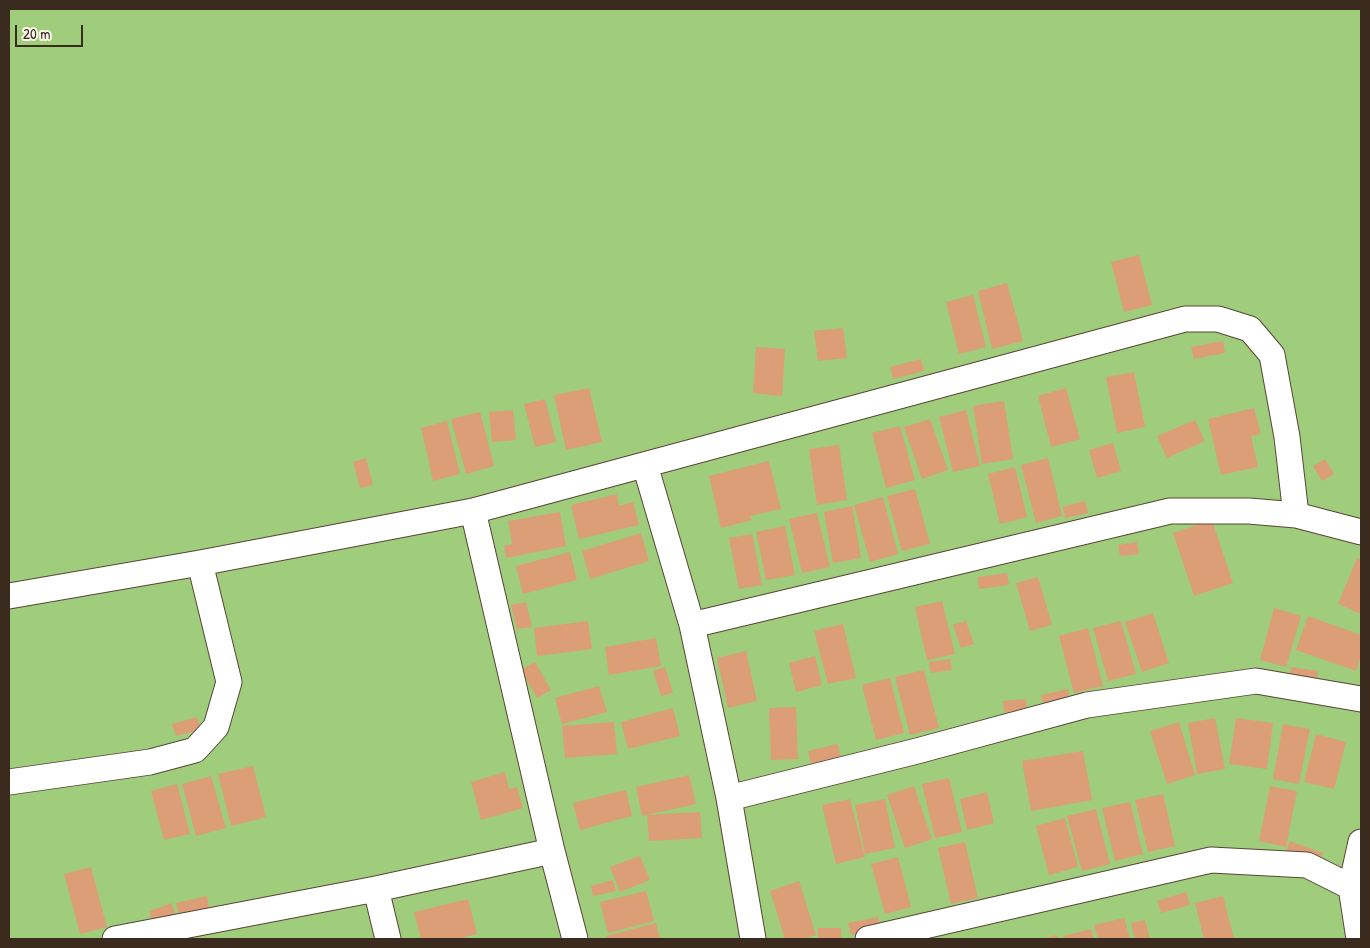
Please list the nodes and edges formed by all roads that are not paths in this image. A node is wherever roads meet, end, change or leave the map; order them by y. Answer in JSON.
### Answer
{"nodes":[{"id":1,"x":645,"y":464,"type":"junction"},
{"id":2,"x":473,"y":511,"type":"junction"},
{"id":3,"x":1296,"y":514,"type":"junction"},
{"id":4,"x":1361,"y":532,"type":"edge"},
{"id":5,"x":200,"y":563,"type":"junction"},
{"id":6,"x":9,"y":596,"type":"edge"},
{"id":7,"x":692,"y":625,"type":"junction"},
{"id":8,"x":1361,"y":699,"type":"edge"},
{"id":9,"x":9,"y":782,"type":"edge"},
{"id":10,"x":729,"y":798,"type":"junction"},
{"id":11,"x":1361,"y":842,"type":"edge"},
{"id":12,"x":552,"y":851,"type":"junction"},
{"id":13,"x":1352,"y":886,"type":"junction"},
{"id":14,"x":376,"y":888,"type":"junction"},
{"id":15,"x":115,"y":939,"type":"edge"},
{"id":16,"x":388,"y":939,"type":"edge"},
{"id":17,"x":575,"y":939,"type":"edge"},
{"id":18,"x":753,"y":939,"type":"edge"},
{"id":19,"x":868,"y":939,"type":"edge"},
{"id":20,"x":1359,"y":939,"type":"edge"}],
"edges":[{"from":1,"to":2,"type":"street"},
{"from":1,"to":3,"type":"street"},
{"from":1,"to":7,"type":"street"},
{"from":2,"to":5,"type":"street"},
{"from":2,"to":12,"type":"street"},
{"from":3,"to":4,"type":"street"},
{"from":3,"to":7,"type":"street"},
{"from":5,"to":6,"type":"street"},
{"from":5,"to":9,"type":"street"},
{"from":7,"to":10,"type":"street"},
{"from":8,"to":10,"type":"street"},
{"from":10,"to":18,"type":"street"},
{"from":11,"to":13,"type":"street"},
{"from":12,"to":14,"type":"street"},
{"from":12,"to":17,"type":"street"},
{"from":13,"to":19,"type":"street"},
{"from":13,"to":20,"type":"street"},
{"from":14,"to":15,"type":"street"},
{"from":14,"to":16,"type":"street"}]}
